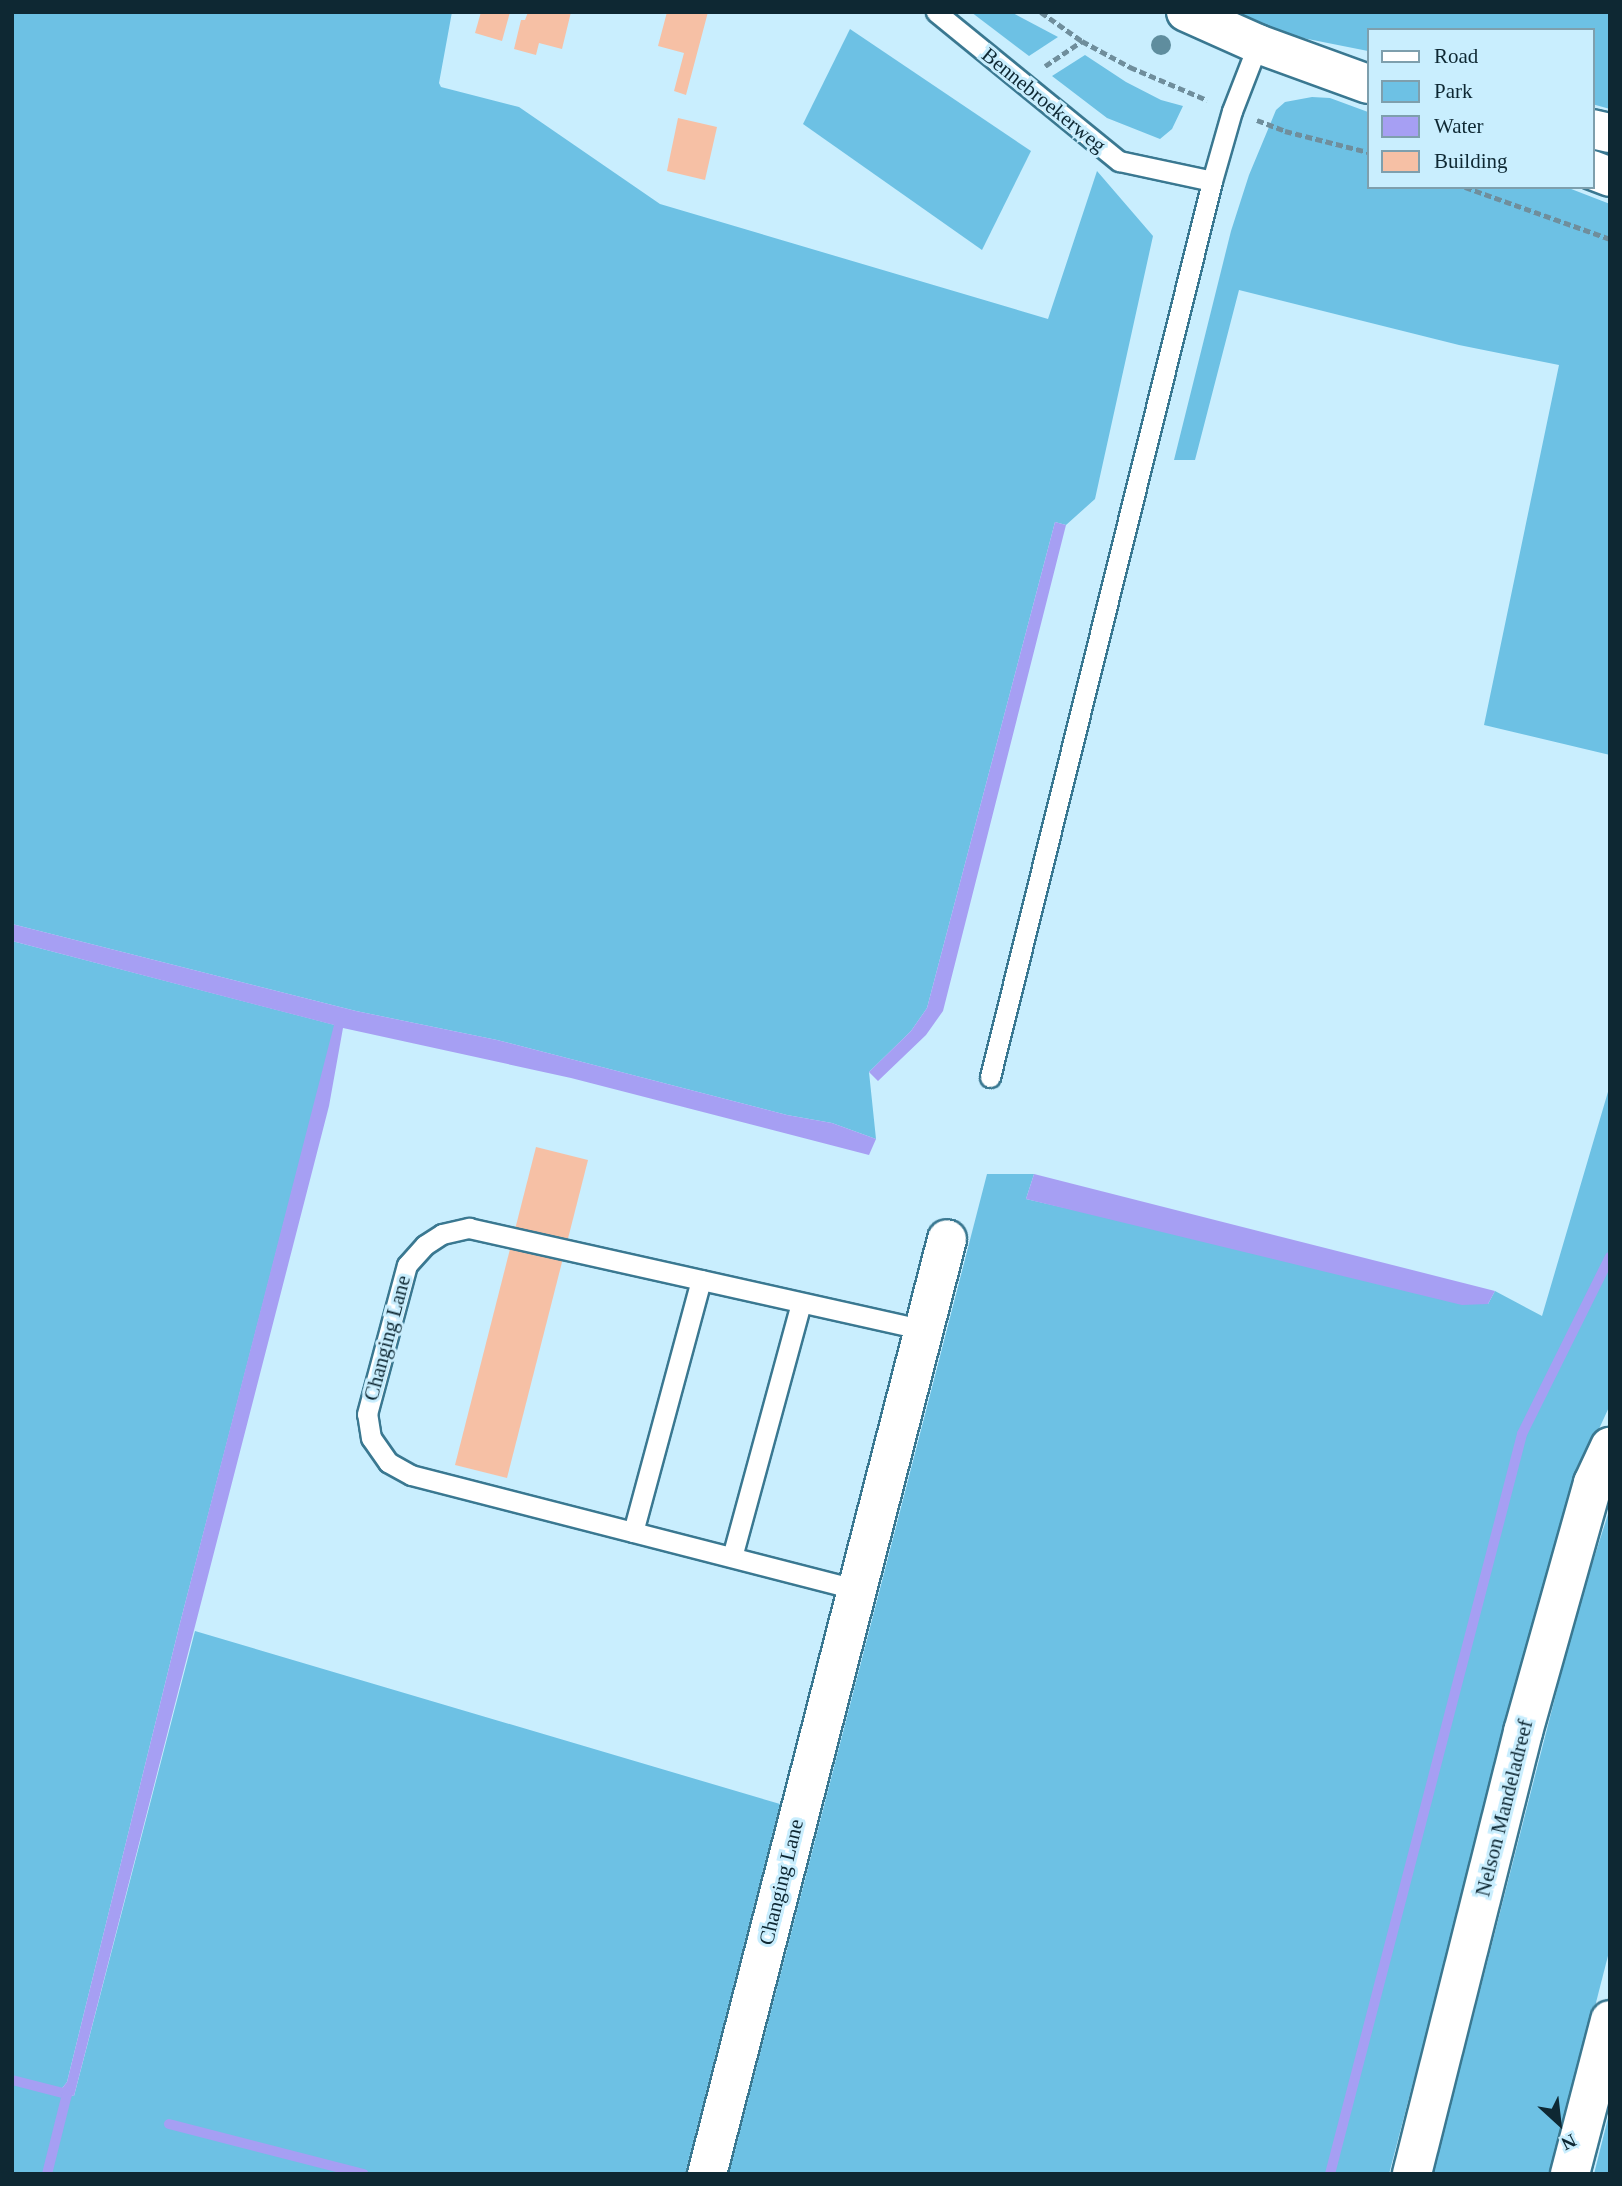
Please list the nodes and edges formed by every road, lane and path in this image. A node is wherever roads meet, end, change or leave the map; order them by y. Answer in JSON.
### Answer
{"nodes":[{"id":1,"x":936,"y":12,"type":"edge"},
{"id":2,"x":1041,"y":12,"type":"edge"},
{"id":3,"x":1186,"y":12,"type":"edge"},
{"id":4,"x":1082,"y":41,"type":"junction"},
{"id":5,"x":1258,"y":44,"type":"junction"},
{"id":6,"x":1315,"y":64,"type":"junction"},
{"id":7,"x":1366,"y":76,"type":"edge"},
{"id":8,"x":1022,"y":82,"type":"junction"},
{"id":9,"x":1366,"y":83,"type":"edge"},
{"id":10,"x":1232,"y":111,"type":"junction"},
{"id":11,"x":1366,"y":152,"type":"edge"},
{"id":12,"x":1212,"y":181,"type":"junction"},
{"id":13,"x":1471,"y":189,"type":"edge"},
{"id":14,"x":1610,"y":239,"type":"edge"},
{"id":15,"x":990,"y":1077,"type":"dead end"},
{"id":16,"x":947,"y":1239,"type":"dead end"},
{"id":17,"x":701,"y":1280,"type":"junction"},
{"id":18,"x":801,"y":1303,"type":"junction"},
{"id":19,"x":923,"y":1330,"type":"junction"},
{"id":20,"x":1610,"y":1447,"type":"edge"},
{"id":21,"x":633,"y":1532,"type":"junction"},
{"id":22,"x":732,"y":1558,"type":"junction"},
{"id":23,"x":855,"y":1590,"type":"junction"},
{"id":24,"x":1610,"y":2020,"type":"edge"},
{"id":25,"x":707,"y":2174,"type":"edge"},
{"id":26,"x":1412,"y":2174,"type":"edge"},
{"id":27,"x":1570,"y":2174,"type":"edge"}],
"edges":[{"from":1,"to":8,"type":"lane","name":"Bennebroekerweg"},
{"from":2,"to":4,"type":"path"},
{"from":3,"to":5,"type":"street"},
{"from":4,"to":8,"type":"path"},
{"from":4,"to":10,"type":"path"},
{"from":5,"to":6,"type":"street"},
{"from":5,"to":10,"type":"lane"},
{"from":6,"to":7,"type":"street"},
{"from":6,"to":9,"type":"street"},
{"from":8,"to":12,"type":"lane","name":"Bennebroekerweg"},
{"from":10,"to":11,"type":"path"},
{"from":10,"to":12,"type":"lane"},
{"from":12,"to":15,"type":"lane"},
{"from":13,"to":14,"type":"path"},
{"from":16,"to":19,"type":"street","name":"Changing Lane"},
{"from":17,"to":18,"type":"lane","name":"Changing Lane"},
{"from":17,"to":21,"type":"lane"},
{"from":17,"to":21,"type":"lane","name":"Changing Lane"},
{"from":18,"to":19,"type":"lane","name":"Changing Lane"},
{"from":18,"to":22,"type":"lane"},
{"from":19,"to":23,"type":"street","name":"Changing Lane"},
{"from":20,"to":26,"type":"street","name":"Nelson Mandeladreef"},
{"from":21,"to":22,"type":"lane","name":"Changing Lane"},
{"from":22,"to":23,"type":"lane","name":"Changing Lane"},
{"from":23,"to":25,"type":"street","name":"Changing Lane"},
{"from":24,"to":27,"type":"street"}]}
